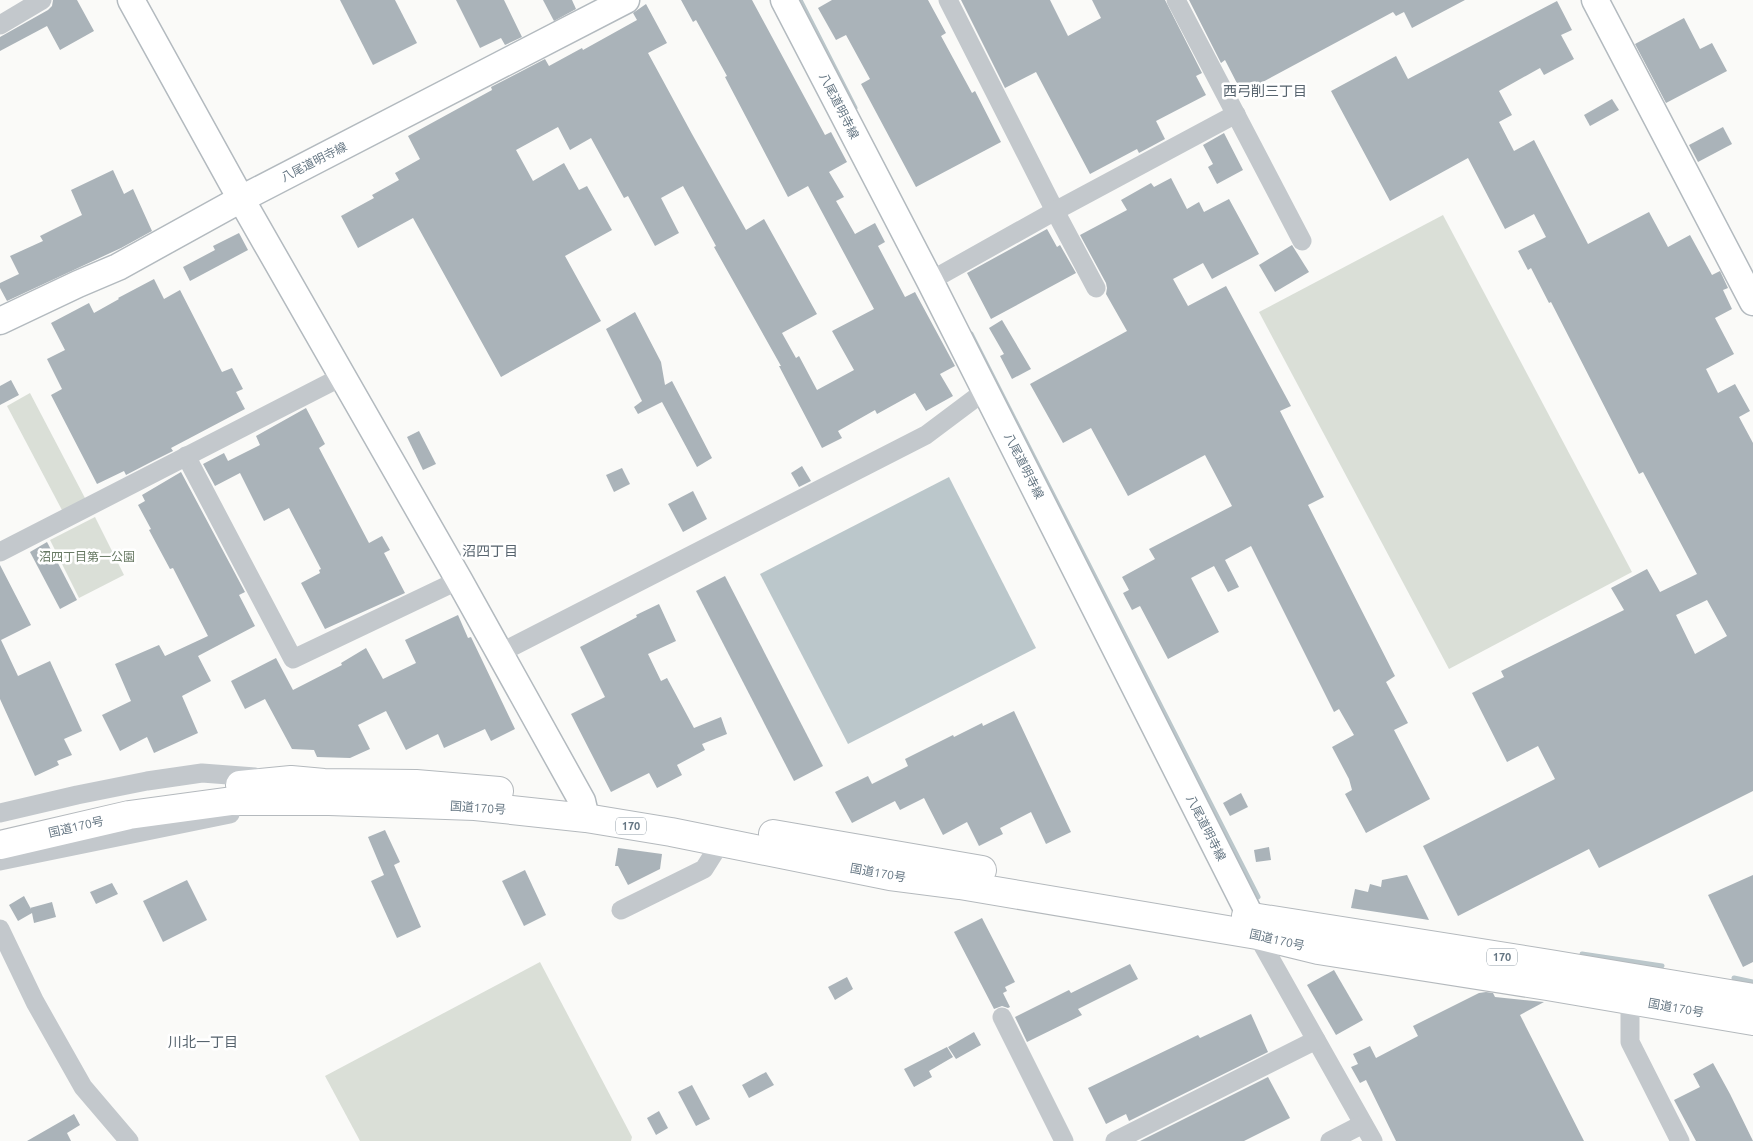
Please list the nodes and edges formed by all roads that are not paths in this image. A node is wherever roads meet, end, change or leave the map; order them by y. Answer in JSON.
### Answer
{"nodes":[{"id":1,"x":42,"y":0,"type":"edge"},
{"id":2,"x":132,"y":0,"type":"edge"},
{"id":3,"x":626,"y":0,"type":"edge"},
{"id":4,"x":784,"y":0,"type":"edge"},
{"id":5,"x":948,"y":0,"type":"edge"},
{"id":6,"x":1176,"y":0,"type":"edge"},
{"id":7,"x":1595,"y":0,"type":"edge"},
{"id":8,"x":0,"y":25,"type":"edge"},
{"id":9,"x":1236,"y":114,"type":"junction"},
{"id":10,"x":241,"y":199,"type":"junction"},
{"id":11,"x":1054,"y":211,"type":"junction"},
{"id":12,"x":1302,"y":242,"type":"dead end"},
{"id":13,"x":939,"y":276,"type":"junction"},
{"id":14,"x":1096,"y":288,"type":"dead end"},
{"id":15,"x":1753,"y":302,"type":"edge"},
{"id":16,"x":0,"y":321,"type":"edge"},
{"id":17,"x":343,"y":376,"type":"junction"},
{"id":18,"x":986,"y":390,"type":"junction"},
{"id":19,"x":186,"y":456,"type":"junction"},
{"id":20,"x":0,"y":552,"type":"edge"},
{"id":21,"x":459,"y":580,"type":"junction"},
{"id":22,"x":500,"y":653,"type":"junction"},
{"id":23,"x":293,"y":791,"type":"junction"},
{"id":24,"x":584,"y":810,"type":"junction"},
{"id":25,"x":0,"y":813,"type":"edge"},
{"id":26,"x":0,"y":826,"type":"edge"},
{"id":27,"x":721,"y":842,"type":"junction"},
{"id":28,"x":0,"y":845,"type":"edge"},
{"id":29,"x":0,"y":861,"type":"edge"},
{"id":30,"x":621,"y":910,"type":"dead end"},
{"id":31,"x":1254,"y":926,"type":"junction"},
{"id":32,"x":0,"y":929,"type":"edge"},
{"id":33,"x":1753,"y":998,"type":"edge"},
{"id":34,"x":1630,"y":1000,"type":"junction"},
{"id":35,"x":1002,"y":1017,"type":"dead end"},
{"id":36,"x":1753,"y":1021,"type":"edge"},
{"id":37,"x":1316,"y":1040,"type":"junction"},
{"id":38,"x":1363,"y":1124,"type":"junction"},
{"id":39,"x":129,"y":1141,"type":"edge"},
{"id":40,"x":1064,"y":1141,"type":"edge"},
{"id":41,"x":1115,"y":1141,"type":"edge"},
{"id":42,"x":1330,"y":1141,"type":"edge"},
{"id":43,"x":1373,"y":1141,"type":"edge"},
{"id":44,"x":1680,"y":1141,"type":"edge"}],
"edges":[{"from":1,"to":8,"type":"street"},
{"from":2,"to":10,"type":"main road"},
{"from":3,"to":10,"type":"main road","name":"八尾道明寺線"},
{"from":4,"to":13,"type":"main road","name":"八尾道明寺線"},
{"from":5,"to":11,"type":"street"},
{"from":6,"to":9,"type":"street"},
{"from":7,"to":15,"type":"main road"},
{"from":9,"to":11,"type":"street"},
{"from":9,"to":12,"type":"street"},
{"from":10,"to":16,"type":"main road","name":"八尾道明寺線"},
{"from":10,"to":17,"type":"main road"},
{"from":11,"to":13,"type":"street"},
{"from":11,"to":14,"type":"street"},
{"from":13,"to":18,"type":"main road","name":"八尾道明寺線"},
{"from":17,"to":19,"type":"street"},
{"from":17,"to":21,"type":"main road"},
{"from":18,"to":22,"type":"street"},
{"from":18,"to":31,"type":"main road","name":"八尾道明寺線"},
{"from":19,"to":20,"type":"street"},
{"from":19,"to":21,"type":"street"},
{"from":21,"to":22,"type":"main road"},
{"from":22,"to":24,"type":"main road"},
{"from":23,"to":24,"type":"highway","name":"国道170号","number":"170"},
{"from":23,"to":25,"type":"street"},
{"from":23,"to":26,"type":"highway","name":"国道170号","number":"170"},
{"from":23,"to":28,"type":"highway","name":"国道170号","number":"170"},
{"from":23,"to":29,"type":"street"},
{"from":24,"to":27,"type":"highway","name":"国道170号","number":"170"},
{"from":24,"to":31,"type":"highway","name":"国道170号","number":"170"},
{"from":27,"to":30,"type":"street"},
{"from":27,"to":31,"type":"highway","name":"国道170号","number":"170"},
{"from":31,"to":33,"type":"highway","name":"国道170号","number":"170"},
{"from":31,"to":34,"type":"highway","name":"国道170号","number":"170"},
{"from":31,"to":37,"type":"street"},
{"from":32,"to":39,"type":"street"},
{"from":34,"to":36,"type":"highway","name":"国道170号","number":"170"},
{"from":34,"to":44,"type":"street"},
{"from":35,"to":40,"type":"street"},
{"from":37,"to":38,"type":"street"},
{"from":37,"to":41,"type":"street"},
{"from":38,"to":42,"type":"street"},
{"from":38,"to":43,"type":"street"}]}
